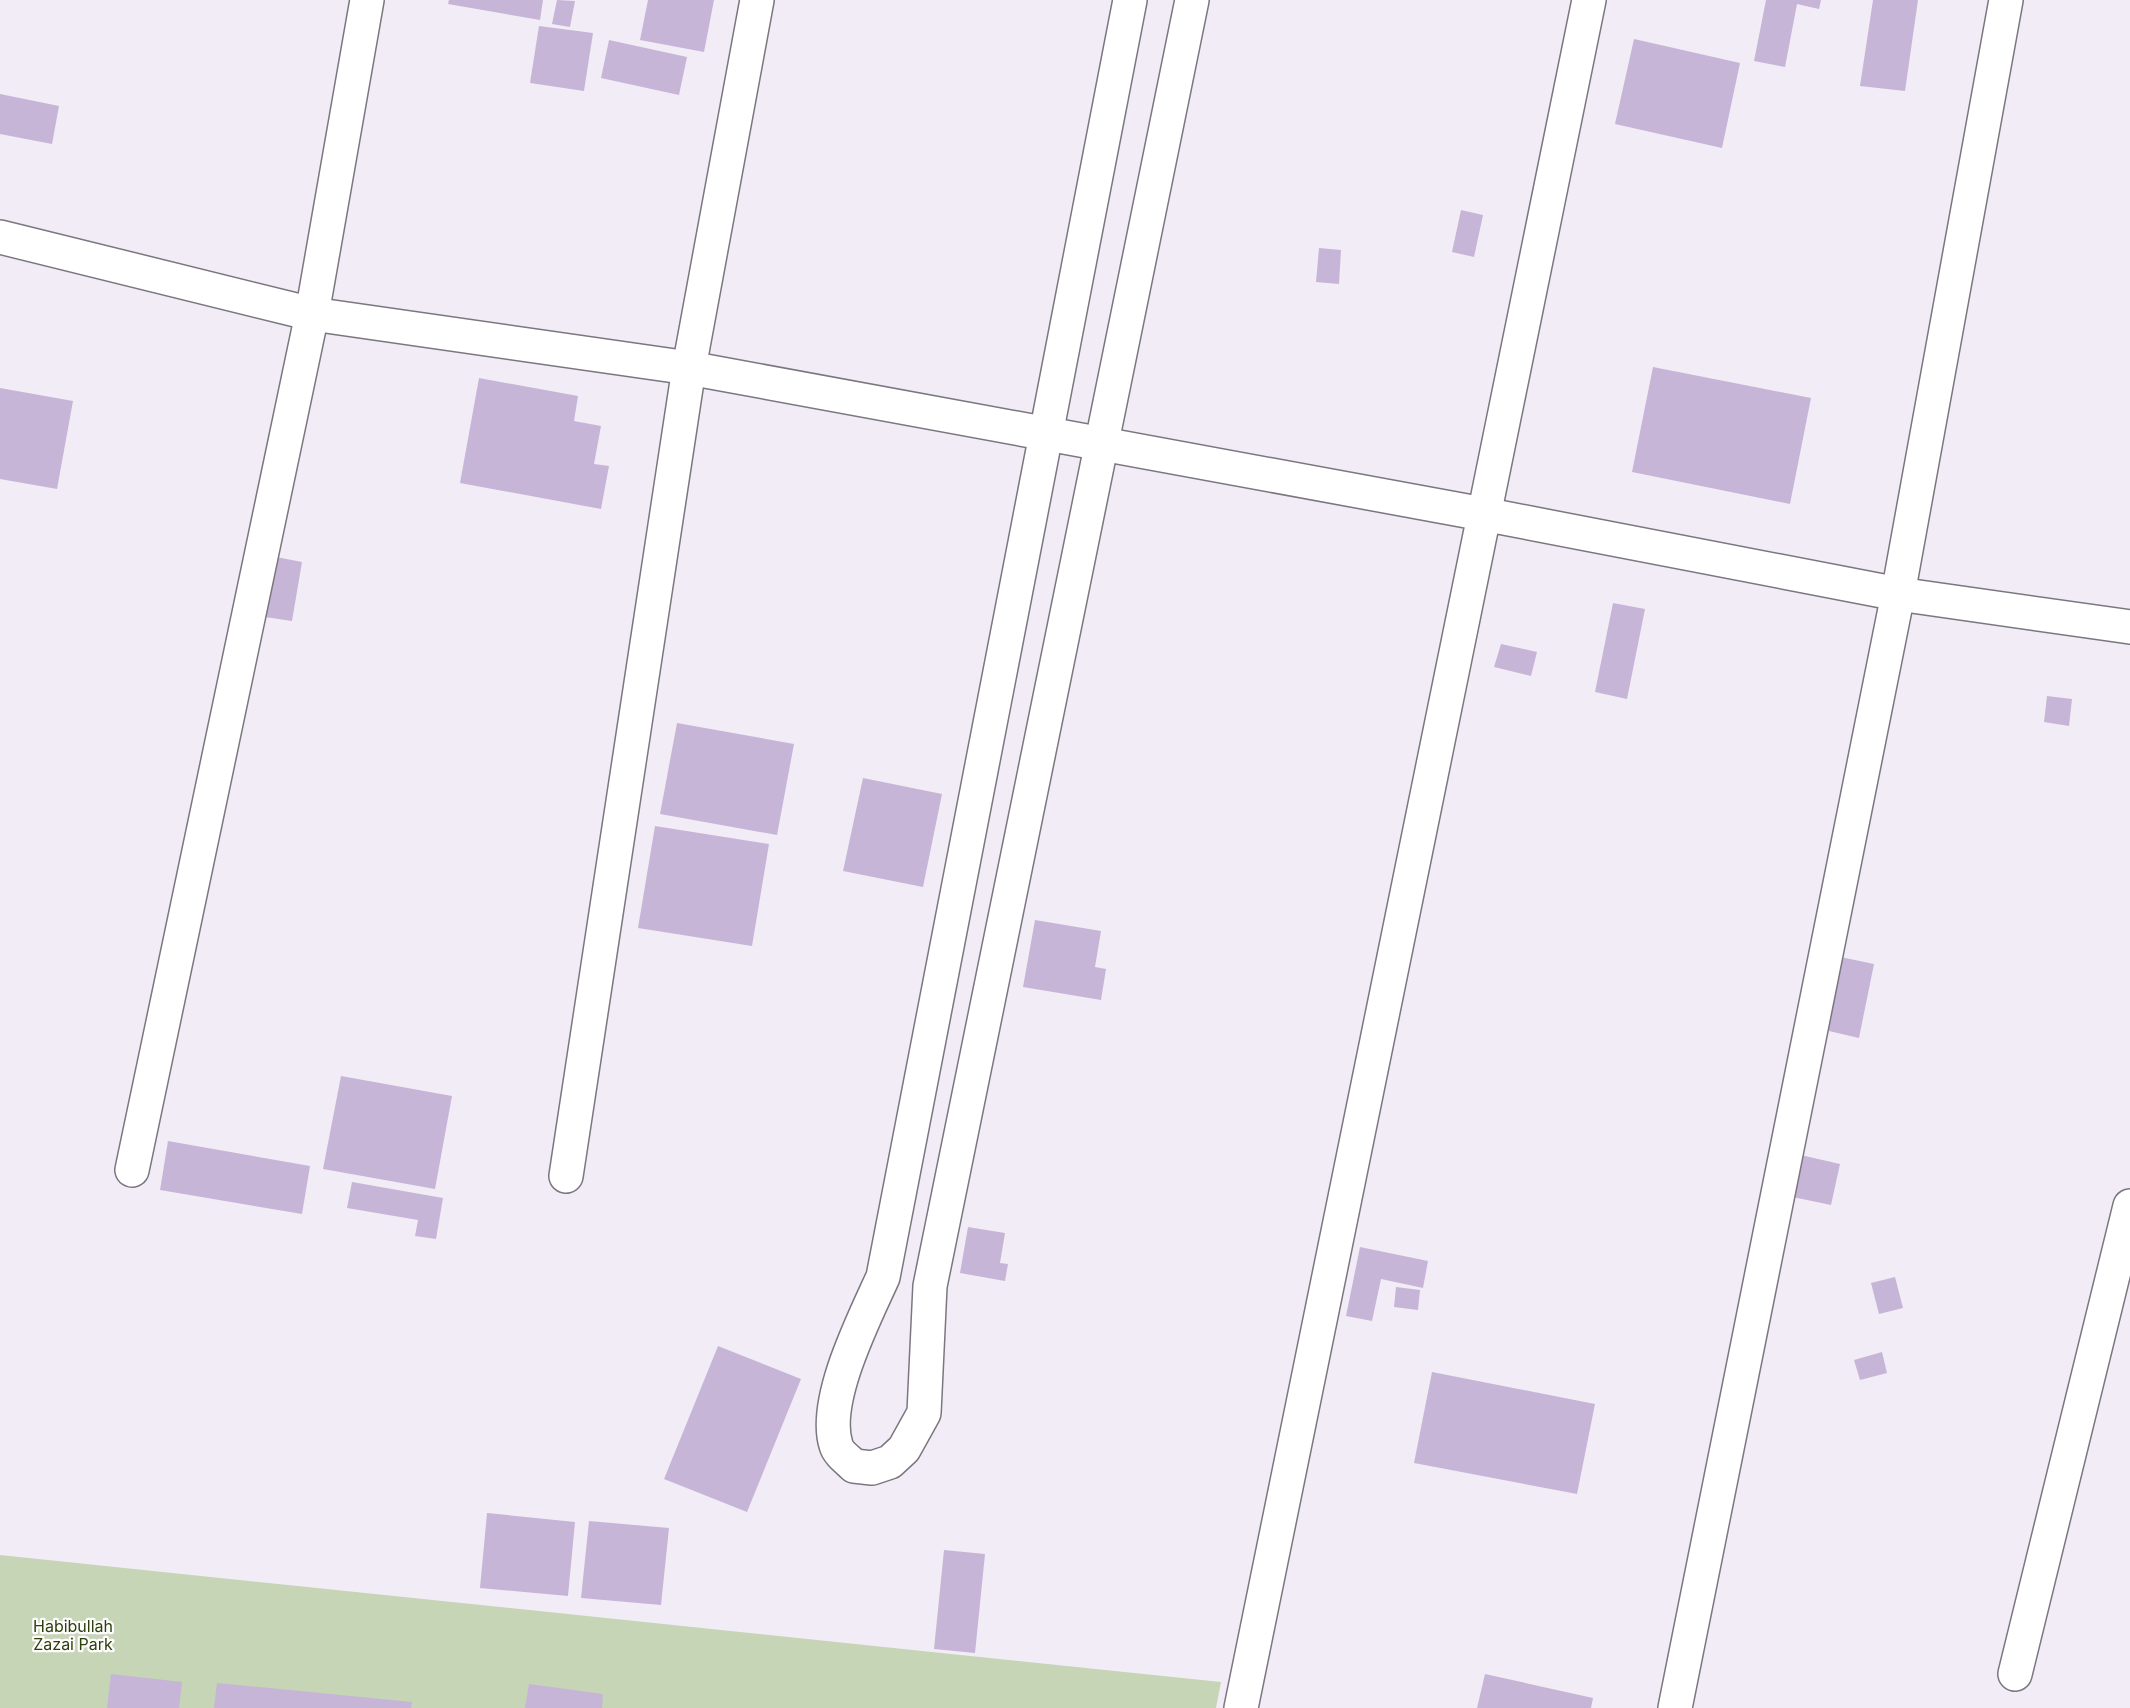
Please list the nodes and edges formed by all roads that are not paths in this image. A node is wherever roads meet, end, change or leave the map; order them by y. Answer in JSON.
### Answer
{"nodes":[{"id":1,"x":368,"y":0,"type":"edge"},
{"id":2,"x":757,"y":0,"type":"edge"},
{"id":3,"x":1130,"y":0,"type":"edge"},
{"id":4,"x":1192,"y":0,"type":"edge"},
{"id":5,"x":1589,"y":0,"type":"edge"},
{"id":6,"x":2006,"y":0,"type":"edge"},
{"id":7,"x":0,"y":237,"type":"edge"},
{"id":8,"x":312,"y":314,"type":"junction"},
{"id":9,"x":689,"y":368,"type":"junction"},
{"id":10,"x":1047,"y":434,"type":"junction"},
{"id":11,"x":1103,"y":444,"type":"junction"},
{"id":12,"x":1483,"y":514,"type":"junction"},
{"id":13,"x":1898,"y":594,"type":"junction"},
{"id":14,"x":2130,"y":627,"type":"edge"},
{"id":15,"x":132,"y":1170,"type":"dead end"},
{"id":16,"x":566,"y":1176,"type":"dead end"},
{"id":17,"x":903,"y":1179,"type":"junction"},
{"id":18,"x":950,"y":1187,"type":"junction"},
{"id":19,"x":2130,"y":1206,"type":"edge"},
{"id":20,"x":883,"y":1277,"type":"junction"},
{"id":21,"x":930,"y":1286,"type":"junction"},
{"id":22,"x":2015,"y":1674,"type":"dead end"},
{"id":23,"x":1241,"y":1708,"type":"edge"},
{"id":24,"x":1675,"y":1708,"type":"edge"}],
"edges":[{"from":1,"to":8,"type":"street"},
{"from":2,"to":9,"type":"street"},
{"from":3,"to":10,"type":"street"},
{"from":4,"to":11,"type":"street"},
{"from":5,"to":12,"type":"street"},
{"from":6,"to":13,"type":"street"},
{"from":7,"to":8,"type":"street"},
{"from":8,"to":9,"type":"street"},
{"from":8,"to":15,"type":"street"},
{"from":9,"to":10,"type":"street"},
{"from":9,"to":16,"type":"street"},
{"from":10,"to":11,"type":"street"},
{"from":10,"to":17,"type":"street"},
{"from":11,"to":12,"type":"street"},
{"from":11,"to":18,"type":"street"},
{"from":12,"to":13,"type":"street"},
{"from":12,"to":23,"type":"street"},
{"from":13,"to":14,"type":"street"},
{"from":13,"to":24,"type":"street"},
{"from":17,"to":18,"type":"street"},
{"from":17,"to":20,"type":"street"},
{"from":18,"to":21,"type":"street"},
{"from":19,"to":22,"type":"street"},
{"from":20,"to":21,"type":"street"},
{"from":20,"to":21,"type":"street"}]}
